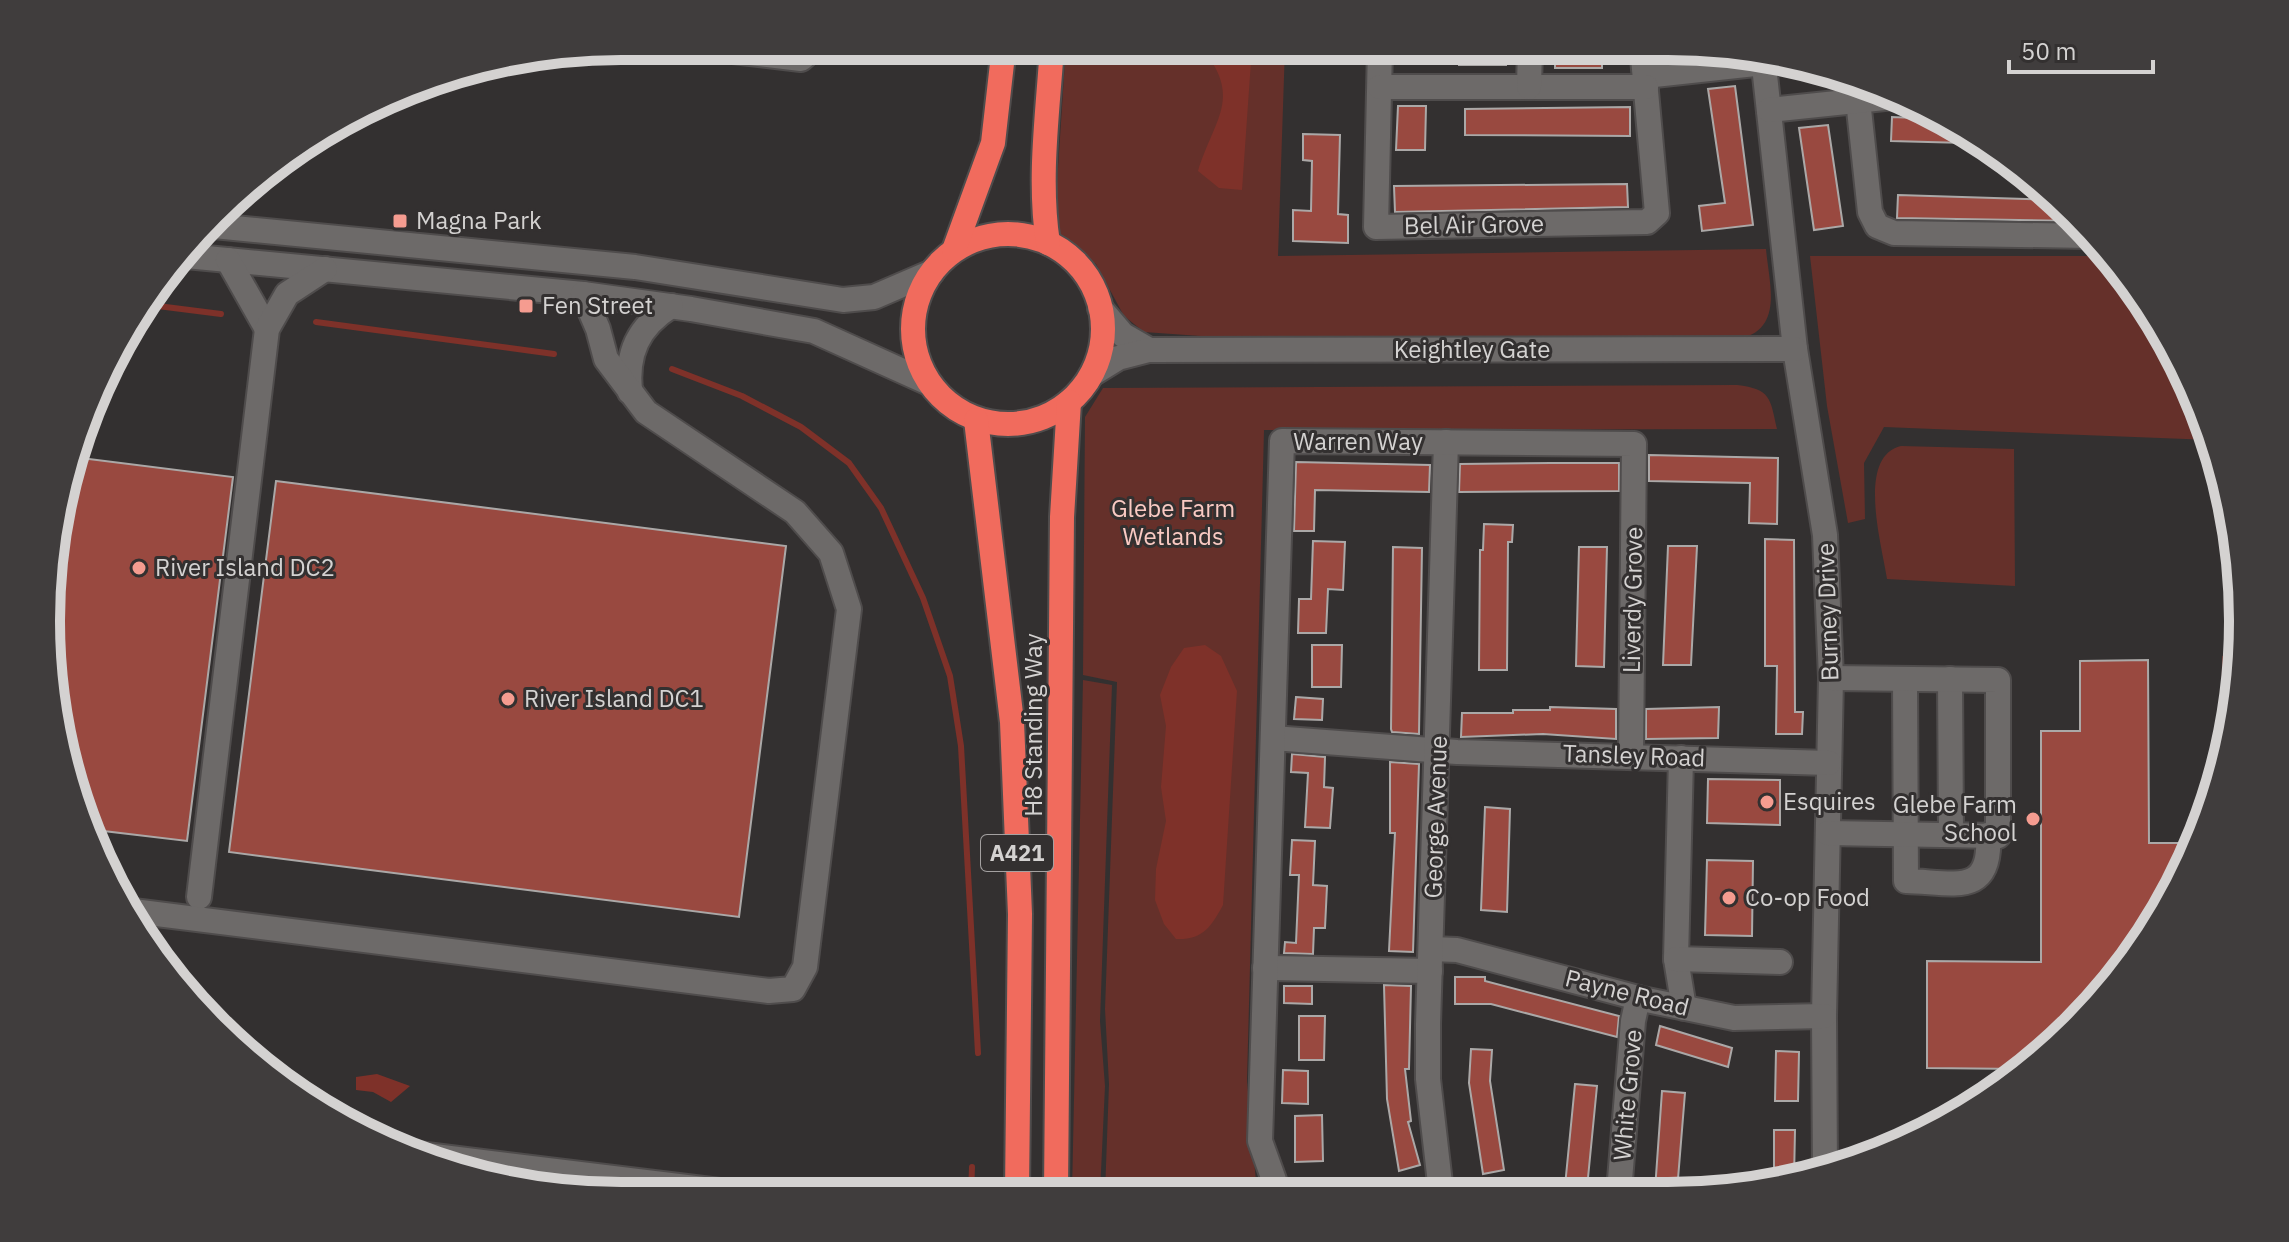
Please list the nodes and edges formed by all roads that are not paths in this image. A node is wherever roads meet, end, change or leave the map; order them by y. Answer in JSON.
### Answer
{"nodes":[{"id":1,"x":1002,"y":60,"type":"edge"},
{"id":2,"x":1051,"y":60,"type":"edge"},
{"id":3,"x":1380,"y":60,"type":"edge"},
{"id":4,"x":1530,"y":60,"type":"edge"},
{"id":5,"x":1644,"y":60,"type":"edge"},
{"id":6,"x":1738,"y":65,"type":"edge"},
{"id":7,"x":1765,"y":69,"type":"edge"},
{"id":8,"x":1646,"y":81,"type":"junction"},
{"id":9,"x":1380,"y":87,"type":"junction"},
{"id":10,"x":1529,"y":87,"type":"junction"},
{"id":11,"x":1853,"y":93,"type":"edge"},
{"id":12,"x":1769,"y":110,"type":"junction"},
{"id":13,"x":224,"y":224,"type":"edge"},
{"id":14,"x":1046,"y":232,"type":"junction"},
{"id":15,"x":2076,"y":236,"type":"edge"},
{"id":16,"x":954,"y":250,"type":"junction"},
{"id":17,"x":194,"y":257,"type":"edge"},
{"id":18,"x":228,"y":260,"type":"junction"},
{"id":19,"x":325,"y":269,"type":"junction"},
{"id":20,"x":932,"y":272,"type":"junction"},
{"id":21,"x":583,"y":294,"type":"junction"},
{"id":22,"x":671,"y":306,"type":"junction"},
{"id":23,"x":1100,"y":308,"type":"junction"},
{"id":24,"x":267,"y":329,"type":"junction"},
{"id":25,"x":1795,"y":349,"type":"junction"},
{"id":26,"x":1149,"y":350,"type":"junction"},
{"id":27,"x":1092,"y":374,"type":"junction"},
{"id":28,"x":929,"y":383,"type":"junction"},
{"id":29,"x":630,"y":392,"type":"junction"},
{"id":30,"x":1069,"y":402,"type":"junction"},
{"id":31,"x":978,"y":430,"type":"junction"},
{"id":32,"x":1446,"y":442,"type":"junction"},
{"id":33,"x":1634,"y":444,"type":"joint"},
{"id":34,"x":1831,"y":678,"type":"junction"},
{"id":35,"x":1905,"y":679,"type":"junction"},
{"id":36,"x":1950,"y":679,"type":"junction"},
{"id":37,"x":1273,"y":738,"type":"junction"},
{"id":38,"x":1438,"y":750,"type":"junction"},
{"id":39,"x":1631,"y":756,"type":"junction"},
{"id":40,"x":1681,"y":758,"type":"junction"},
{"id":41,"x":1829,"y":763,"type":"junction"},
{"id":42,"x":1828,"y":833,"type":"junction"},
{"id":43,"x":1906,"y":833,"type":"junction"},
{"id":44,"x":1951,"y":834,"type":"junction"},
{"id":45,"x":1988,"y":835,"type":"junction"},
{"id":46,"x":199,"y":897,"type":"dead end"},
{"id":47,"x":141,"y":912,"type":"edge"},
{"id":48,"x":1676,"y":959,"type":"junction"},
{"id":49,"x":1431,"y":960,"type":"junction"},
{"id":50,"x":1780,"y":962,"type":"dead end"},
{"id":51,"x":1265,"y":968,"type":"junction"},
{"id":52,"x":1638,"y":998,"type":"junction"},
{"id":53,"x":1684,"y":1008,"type":"junction"},
{"id":54,"x":1824,"y":1016,"type":"junction"},
{"id":55,"x":1825,"y":1159,"type":"edge"},
{"id":56,"x":466,"y":1160,"type":"edge"},
{"id":57,"x":646,"y":1182,"type":"edge"},
{"id":58,"x":1017,"y":1182,"type":"edge"},
{"id":59,"x":1056,"y":1182,"type":"edge"},
{"id":60,"x":1274,"y":1182,"type":"edge"},
{"id":61,"x":1440,"y":1182,"type":"edge"},
{"id":62,"x":1620,"y":1182,"type":"edge"}],
"edges":[{"from":1,"to":16,"type":"highway"},
{"from":2,"to":14,"type":"highway"},
{"from":3,"to":9,"type":"street"},
{"from":4,"to":10,"type":"street"},
{"from":5,"to":8,"type":"street"},
{"from":6,"to":8,"type":"street"},
{"from":7,"to":12,"type":"street","name":"Burney Drive"},
{"from":8,"to":9,"type":"street","name":"Bel Air Grove"},
{"from":8,"to":10,"type":"street"},
{"from":9,"to":10,"type":"street"},
{"from":11,"to":12,"type":"street"},
{"from":11,"to":15,"type":"street"},
{"from":12,"to":25,"type":"street","name":"Burney Drive"},
{"from":13,"to":20,"type":"street"},
{"from":14,"to":16,"type":"highway"},
{"from":14,"to":23,"type":"highway"},
{"from":16,"to":20,"type":"highway"},
{"from":17,"to":18,"type":"street"},
{"from":18,"to":19,"type":"street"},
{"from":18,"to":24,"type":"street"},
{"from":19,"to":21,"type":"street"},
{"from":19,"to":24,"type":"street"},
{"from":20,"to":28,"type":"highway"},
{"from":21,"to":22,"type":"street"},
{"from":21,"to":29,"type":"street"},
{"from":22,"to":28,"type":"street"},
{"from":22,"to":29,"type":"street"},
{"from":23,"to":26,"type":"street"},
{"from":23,"to":27,"type":"highway"},
{"from":24,"to":46,"type":"street"},
{"from":25,"to":26,"type":"street","name":"Keightley Gate"},
{"from":25,"to":34,"type":"street","name":"Burney Drive"},
{"from":26,"to":27,"type":"street","name":"Keightley Gate"},
{"from":27,"to":30,"type":"highway"},
{"from":28,"to":31,"type":"highway"},
{"from":29,"to":47,"type":"street"},
{"from":30,"to":31,"type":"highway"},
{"from":30,"to":59,"type":"highway","name":"H8 Standing Way","number":"A421"},
{"from":31,"to":58,"type":"highway","name":"H8 Standing Way","number":"A421"},
{"from":32,"to":33,"type":"street","name":"Warren Way"},
{"from":32,"to":37,"type":"street","name":"Warren Way"},
{"from":32,"to":38,"type":"street","name":"George Avenue"},
{"from":33,"to":39,"type":"street","name":"Liverdy Grove"},
{"from":34,"to":35,"type":"street"},
{"from":34,"to":41,"type":"street","name":"Burney Drive"},
{"from":35,"to":36,"type":"street"},
{"from":35,"to":43,"type":"street"},
{"from":36,"to":44,"type":"street"},
{"from":36,"to":45,"type":"street"},
{"from":37,"to":38,"type":"street"},
{"from":37,"to":51,"type":"street","name":"Warren Way"},
{"from":38,"to":39,"type":"street","name":"Tansley Road"},
{"from":38,"to":49,"type":"street","name":"George Avenue"},
{"from":39,"to":40,"type":"street","name":"Tansley Road"},
{"from":40,"to":41,"type":"street","name":"Tansley Road"},
{"from":40,"to":48,"type":"street"},
{"from":41,"to":42,"type":"street","name":"Burney Drive"},
{"from":42,"to":43,"type":"street"},
{"from":42,"to":54,"type":"street","name":"Burney Drive"},
{"from":43,"to":44,"type":"street"},
{"from":43,"to":45,"type":"street"},
{"from":44,"to":45,"type":"street"},
{"from":48,"to":50,"type":"street"},
{"from":48,"to":53,"type":"street"},
{"from":49,"to":51,"type":"street"},
{"from":49,"to":52,"type":"street","name":"Payne Road"},
{"from":49,"to":61,"type":"street","name":"George Avenue"},
{"from":51,"to":60,"type":"street","name":"Warren Way"},
{"from":52,"to":53,"type":"street","name":"Payne Road"},
{"from":52,"to":62,"type":"street","name":"White Grove"},
{"from":53,"to":54,"type":"street","name":"Payne Road"},
{"from":54,"to":55,"type":"street","name":"Burney Drive"},
{"from":56,"to":57,"type":"street"}]}
